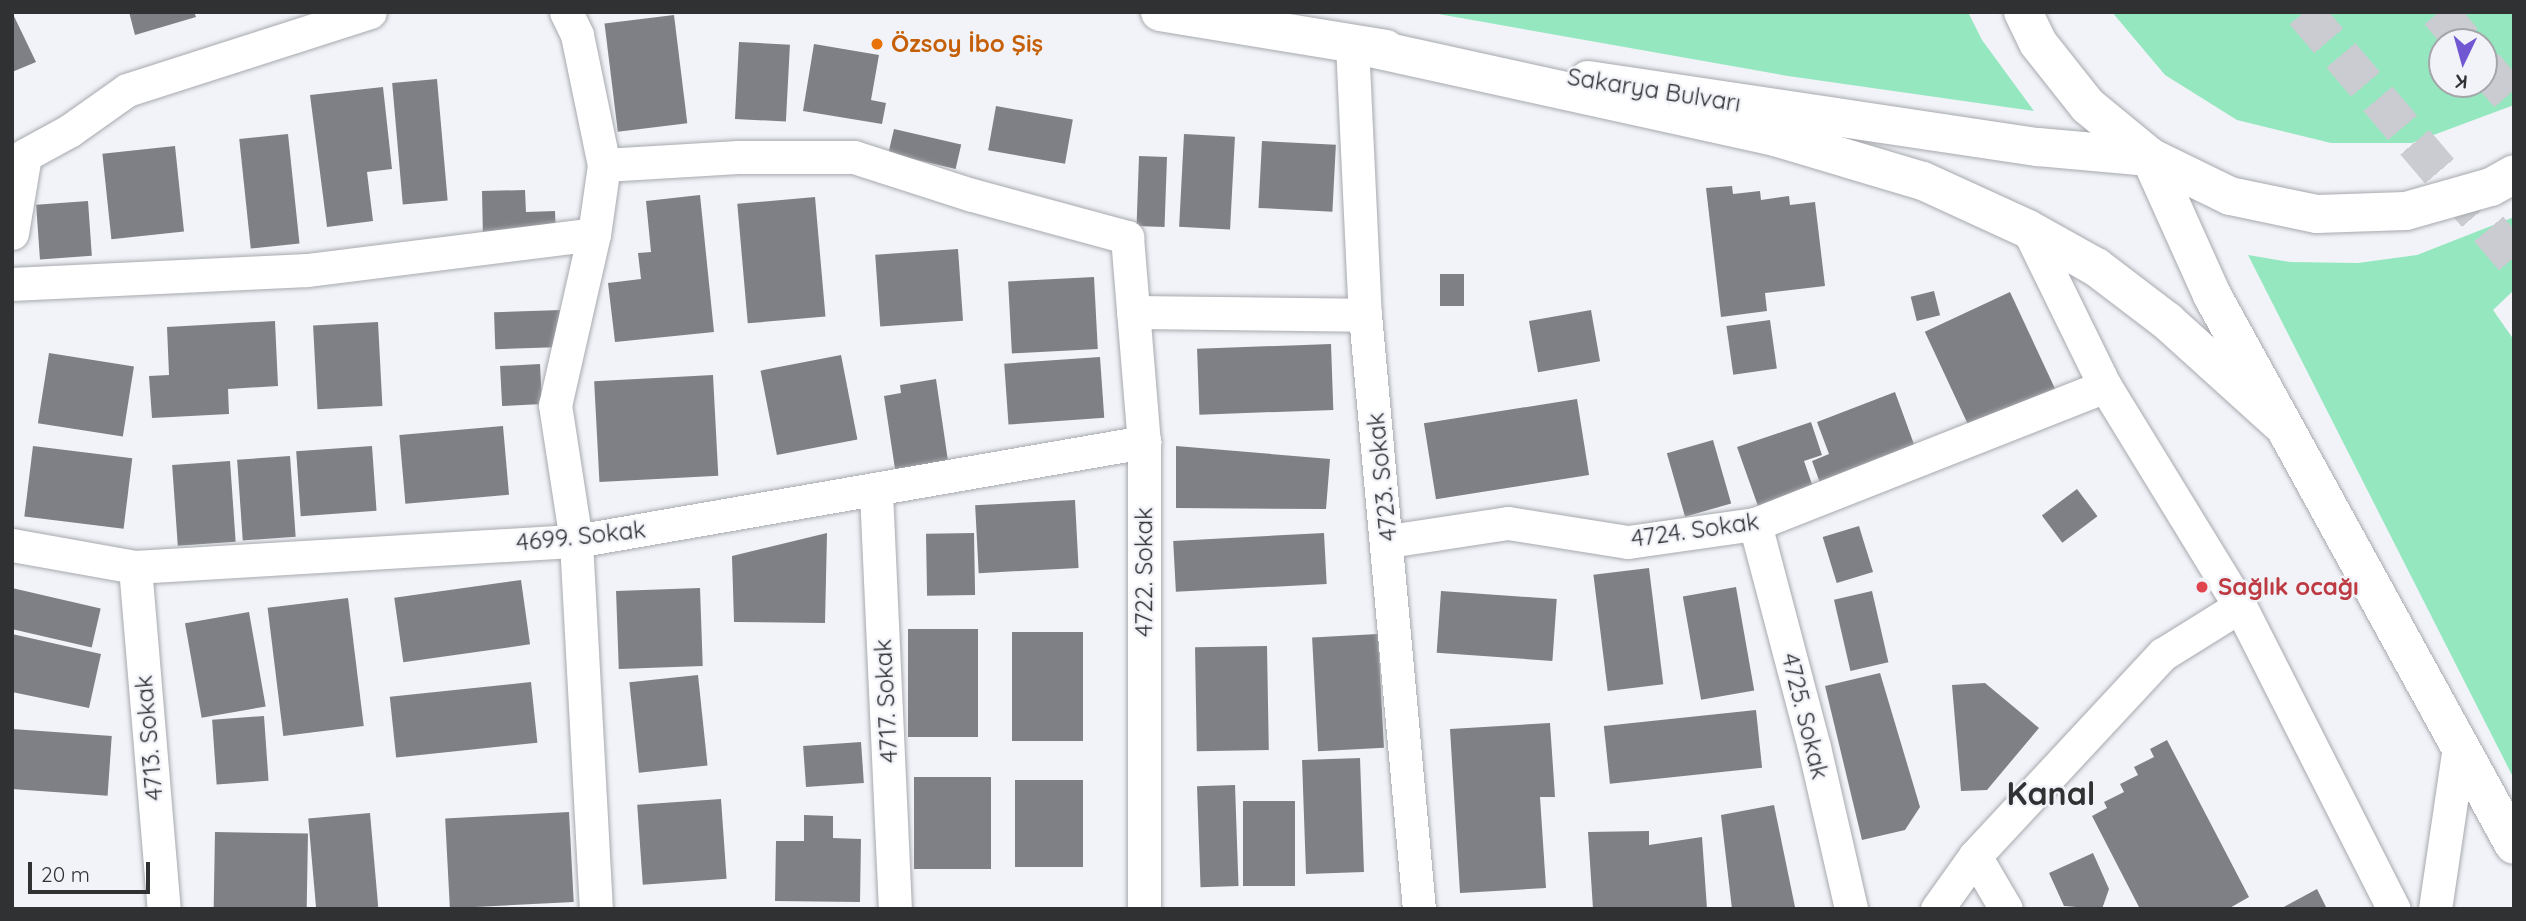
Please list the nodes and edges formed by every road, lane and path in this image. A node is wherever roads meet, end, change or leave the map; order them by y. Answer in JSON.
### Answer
{"nodes":[{"id":1,"x":370,"y":12,"type":"edge"},
{"id":2,"x":566,"y":12,"type":"edge"},
{"id":3,"x":1160,"y":12,"type":"edge"},
{"id":4,"x":2023,"y":12,"type":"edge"},
{"id":5,"x":1352,"y":44,"type":"junction"},
{"id":6,"x":19,"y":148,"type":"edge"},
{"id":7,"x":2150,"y":157,"type":"junction"},
{"id":8,"x":604,"y":164,"type":"junction"},
{"id":9,"x":2514,"y":174,"type":"edge"},
{"id":10,"x":2028,"y":229,"type":"junction"},
{"id":11,"x":12,"y":233,"type":"edge"},
{"id":12,"x":594,"y":234,"type":"junction"},
{"id":13,"x":12,"y":284,"type":"edge"},
{"id":14,"x":1133,"y":312,"type":"junction"},
{"id":15,"x":1365,"y":315,"type":"junction"},
{"id":16,"x":2105,"y":386,"type":"junction"},
{"id":17,"x":2280,"y":423,"type":"junction"},
{"id":18,"x":1144,"y":442,"type":"junction"},
{"id":19,"x":876,"y":492,"type":"junction"},
{"id":20,"x":1755,"y":524,"type":"junction"},
{"id":21,"x":576,"y":541,"type":"junction"},
{"id":22,"x":1388,"y":541,"type":"junction"},
{"id":23,"x":12,"y":545,"type":"edge"},
{"id":24,"x":135,"y":567,"type":"junction"},
{"id":25,"x":2240,"y":606,"type":"junction"},
{"id":26,"x":2459,"y":746,"type":"junction"},
{"id":27,"x":2514,"y":845,"type":"edge"},
{"id":28,"x":1975,"y":856,"type":"junction"},
{"id":29,"x":164,"y":909,"type":"edge"},
{"id":30,"x":596,"y":909,"type":"edge"},
{"id":31,"x":895,"y":909,"type":"edge"},
{"id":32,"x":1144,"y":909,"type":"edge"},
{"id":33,"x":1419,"y":909,"type":"edge"},
{"id":34,"x":1851,"y":909,"type":"edge"},
{"id":35,"x":1937,"y":909,"type":"edge"},
{"id":36,"x":2006,"y":909,"type":"edge"},
{"id":37,"x":2394,"y":909,"type":"edge"},
{"id":38,"x":2435,"y":909,"type":"edge"}],
"edges":[{"from":1,"to":6,"type":"street"},
{"from":2,"to":8,"type":"street"},
{"from":3,"to":5,"type":"main road","name":"Sakarya Bulvarı"},
{"from":4,"to":7,"type":"main road"},
{"from":5,"to":7,"type":"main road","name":"Sakarya Bulvarı"},
{"from":5,"to":10,"type":"main road"},
{"from":5,"to":15,"type":"street","name":"4723. Sokak"},
{"from":6,"to":11,"type":"street"},
{"from":7,"to":9,"type":"main road"},
{"from":7,"to":17,"type":"main road"},
{"from":8,"to":12,"type":"street"},
{"from":8,"to":14,"type":"street","name":"4722. Sokak"},
{"from":10,"to":16,"type":"street"},
{"from":10,"to":17,"type":"main road"},
{"from":12,"to":13,"type":"street"},
{"from":12,"to":21,"type":"street"},
{"from":14,"to":15,"type":"street"},
{"from":14,"to":18,"type":"street","name":"4722. Sokak"},
{"from":15,"to":22,"type":"street","name":"4723. Sokak"},
{"from":16,"to":20,"type":"street","name":"4724. Sokak"},
{"from":16,"to":25,"type":"street"},
{"from":17,"to":26,"type":"main road"},
{"from":18,"to":19,"type":"street","name":"4699. Sokak"},
{"from":18,"to":32,"type":"street","name":"4722. Sokak"},
{"from":19,"to":21,"type":"street","name":"4699. Sokak"},
{"from":19,"to":31,"type":"street","name":"4717. Sokak"},
{"from":20,"to":22,"type":"street","name":"4724. Sokak"},
{"from":20,"to":34,"type":"street","name":"4725. Sokak"},
{"from":21,"to":24,"type":"street","name":"4699. Sokak"},
{"from":21,"to":30,"type":"street"},
{"from":22,"to":33,"type":"street","name":"4723. Sokak"},
{"from":23,"to":24,"type":"street","name":"4699. Sokak"},
{"from":24,"to":29,"type":"street","name":"4713. Sokak"},
{"from":25,"to":28,"type":"street"},
{"from":25,"to":37,"type":"street"},
{"from":26,"to":27,"type":"main road"},
{"from":26,"to":38,"type":"street"},
{"from":28,"to":35,"type":"street"},
{"from":28,"to":36,"type":"street"}]}
